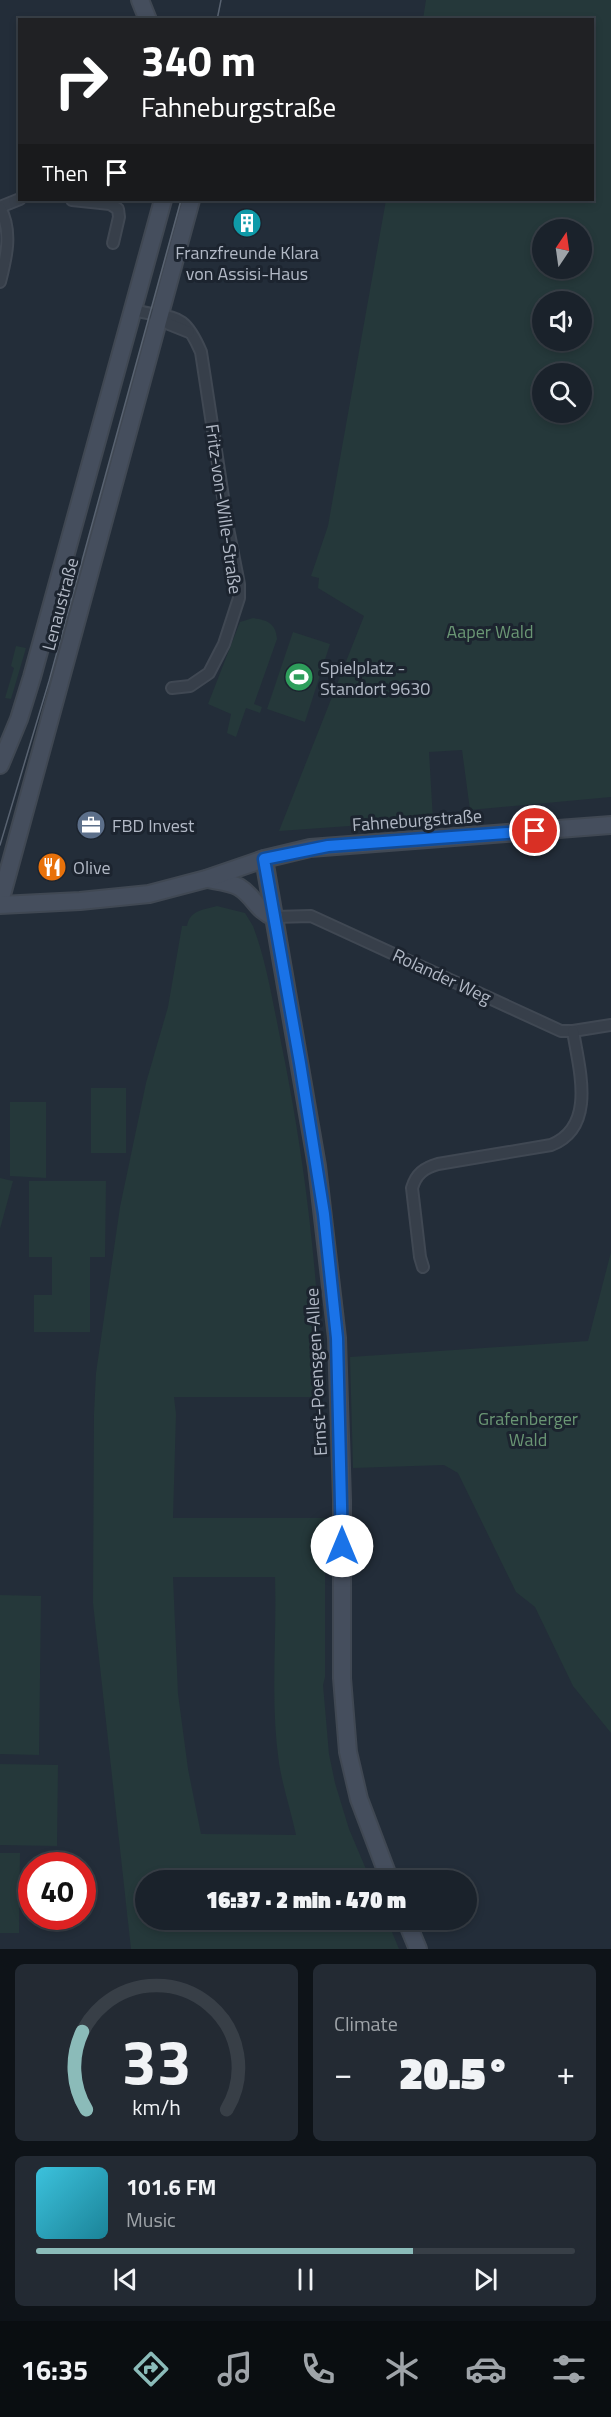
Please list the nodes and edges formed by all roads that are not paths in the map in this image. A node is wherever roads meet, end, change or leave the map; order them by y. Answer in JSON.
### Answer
{"nodes":[{"id":1,"x":140,"y":0,"type":"edge"},
{"id":2,"x":146,"y":18,"type":"edge"},
{"id":3,"x":18,"y":200,"type":"edge"},
{"id":4,"x":82,"y":201,"type":"edge"},
{"id":5,"x":163,"y":201,"type":"edge"},
{"id":6,"x":190,"y":201,"type":"edge"},
{"id":7,"x":0,"y":208,"type":"edge"},
{"id":8,"x":113,"y":243,"type":"dead end"},
{"id":9,"x":0,"y":282,"type":"edge"},
{"id":10,"x":134,"y":310,"type":"junction"},
{"id":11,"x":160,"y":317,"type":"junction"},
{"id":12,"x":171,"y":688,"type":"dead end"},
{"id":13,"x":0,"y":765,"type":"edge"},
{"id":14,"x":611,"y":825,"type":"edge"},
{"id":15,"x":264,"y":859,"type":"junction"},
{"id":16,"x":206,"y":879,"type":"junction"},
{"id":17,"x":0,"y":903,"type":"edge"},
{"id":18,"x":274,"y":917,"type":"junction"},
{"id":19,"x":611,"y":1025,"type":"edge"},
{"id":20,"x":573,"y":1031,"type":"junction"},
{"id":21,"x":423,"y":1267,"type":"dead end"},
{"id":22,"x":386,"y":1870,"type":"edge"},
{"id":23,"x":410,"y":1930,"type":"edge"},
{"id":24,"x":418,"y":1949,"type":"edge"}],
"edges":[{"from":1,"to":2,"type":"street"},
{"from":3,"to":7,"type":"street"},
{"from":4,"to":8,"type":"street"},
{"from":5,"to":10,"type":"street","name":"Lenaustraße"},
{"from":6,"to":11,"type":"street","name":"Lenaustraße"},
{"from":7,"to":9,"type":"street"},
{"from":10,"to":11,"type":"street","name":"Fritz-von-Wille-Straße"},
{"from":10,"to":13,"type":"street","name":"Lenaustraße"},
{"from":11,"to":12,"type":"street","name":"Fritz-von-Wille-Straße"},
{"from":11,"to":17,"type":"street","name":"Lenaustraße"},
{"from":14,"to":15,"type":"street","name":"Fahneburgstraße"},
{"from":15,"to":16,"type":"street","name":"Fahneburgstraße"},
{"from":15,"to":18,"type":"street","name":"Ernst-Poensgen-Allee"},
{"from":16,"to":17,"type":"street","name":"Fahneburgstraße"},
{"from":16,"to":18,"type":"street"},
{"from":18,"to":20,"type":"street","name":"Rolander Weg"},
{"from":18,"to":22,"type":"street","name":"Ernst-Poensgen-Allee"},
{"from":19,"to":20,"type":"street","name":"Rolander Weg"},
{"from":20,"to":21,"type":"street"},
{"from":23,"to":24,"type":"street"}]}
